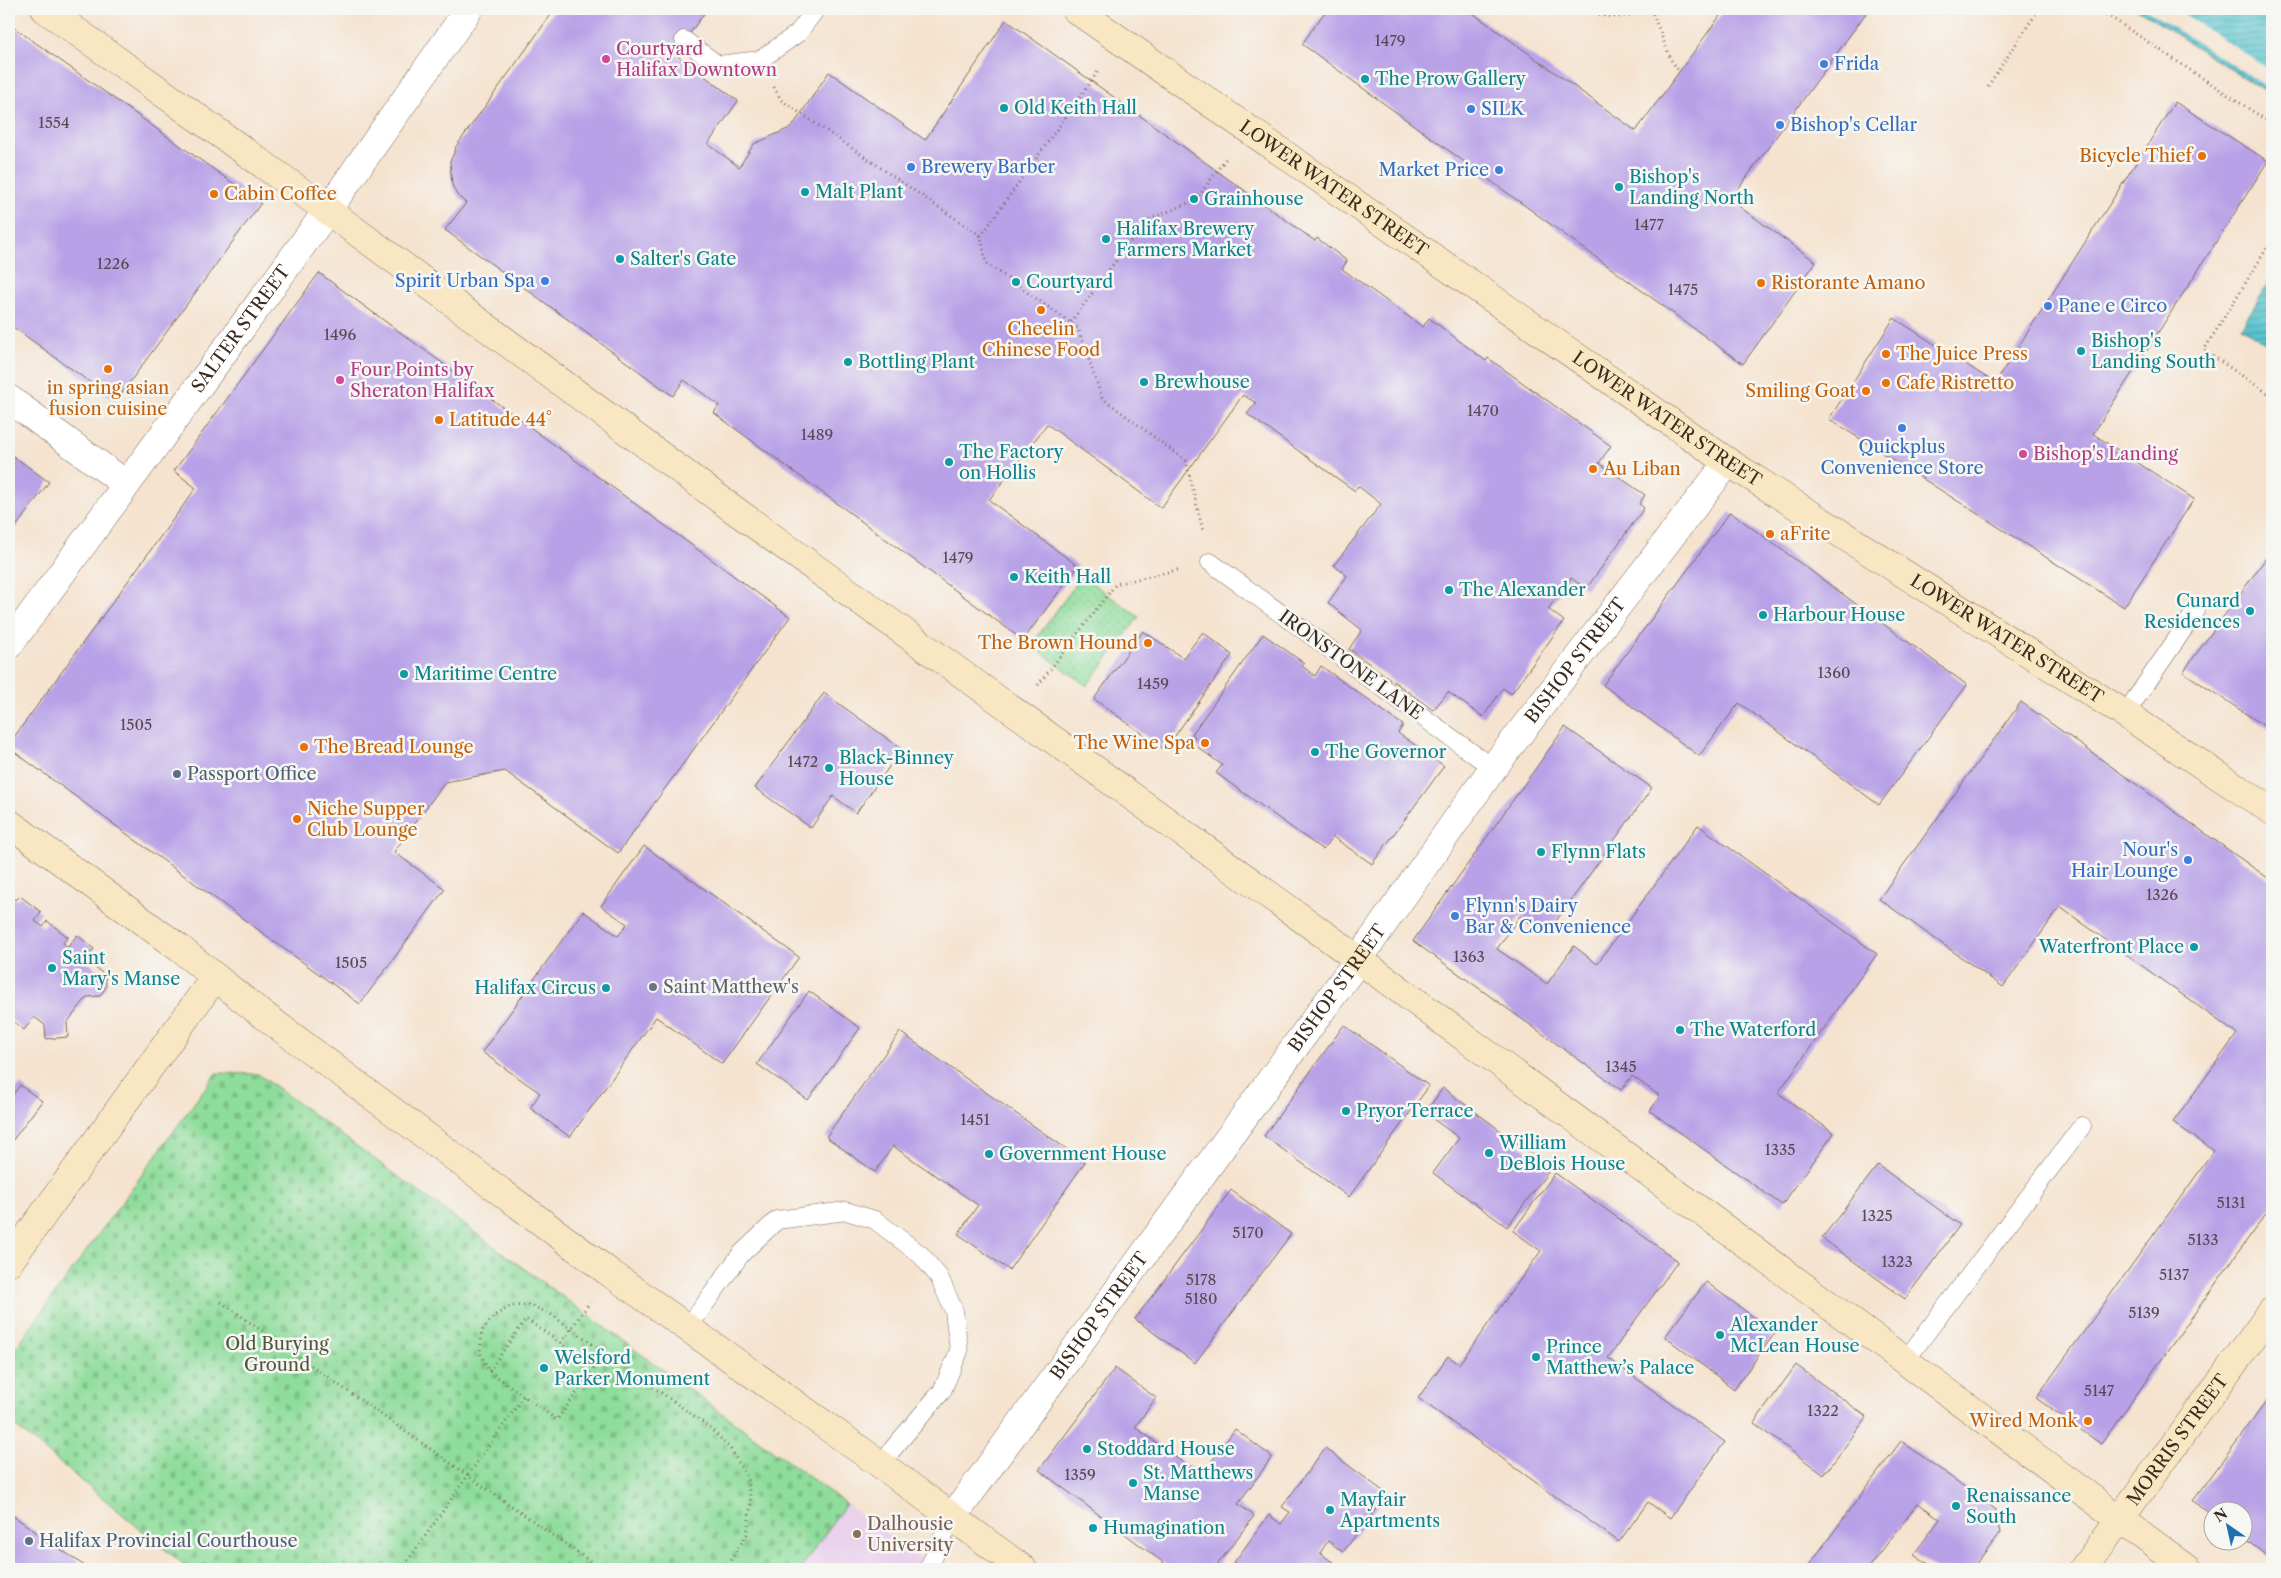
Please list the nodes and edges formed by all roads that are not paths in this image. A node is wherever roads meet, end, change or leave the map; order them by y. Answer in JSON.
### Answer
{"nodes":[{"id":1,"x":45,"y":9,"type":"edge"},
{"id":2,"x":469,"y":9,"type":"edge"},
{"id":3,"x":816,"y":9,"type":"edge"},
{"id":4,"x":1075,"y":9,"type":"edge"},
{"id":5,"x":684,"y":40,"type":"dead end"},
{"id":6,"x":327,"y":210,"type":"junction"},
{"id":7,"x":9,"y":398,"type":"edge"},
{"id":8,"x":1728,"y":462,"type":"junction"},
{"id":9,"x":126,"y":484,"type":"junction"},
{"id":10,"x":1210,"y":562,"type":"road end"},
{"id":11,"x":2196,"y":611,"type":"dead end"},
{"id":12,"x":9,"y":645,"type":"edge"},
{"id":13,"x":2125,"y":714,"type":"junction"},
{"id":14,"x":1493,"y":768,"type":"junction"},
{"id":15,"x":2272,"y":811,"type":"edge"},
{"id":16,"x":9,"y":823,"type":"edge"},
{"id":17,"x":1358,"y":959,"type":"junction"},
{"id":18,"x":214,"y":978,"type":"junction"},
{"id":19,"x":2082,"y":1126,"type":"dead end"},
{"id":20,"x":9,"y":1262,"type":"edge"},
{"id":21,"x":2272,"y":1311,"type":"edge"},
{"id":22,"x":687,"y":1329,"type":"junction"},
{"id":23,"x":1905,"y":1361,"type":"junction"},
{"id":24,"x":880,"y":1464,"type":"junction"},
{"id":25,"x":952,"y":1518,"type":"junction"},
{"id":26,"x":2121,"y":1520,"type":"junction"},
{"id":27,"x":928,"y":1569,"type":"edge"},
{"id":28,"x":1023,"y":1569,"type":"edge"},
{"id":29,"x":2083,"y":1569,"type":"edge"},
{"id":30,"x":2188,"y":1569,"type":"edge"}],
"edges":[{"from":1,"to":6,"type":"street"},
{"from":2,"to":6,"type":"street","name":"SALTER STREET"},
{"from":3,"to":5,"type":"lane"},
{"from":4,"to":8,"type":"street","name":"LOWER WATER STREET"},
{"from":6,"to":9,"type":"street","name":"SALTER STREET"},
{"from":6,"to":17,"type":"street"},
{"from":7,"to":9,"type":"street"},
{"from":8,"to":13,"type":"street","name":"LOWER WATER STREET"},
{"from":8,"to":14,"type":"street","name":"BISHOP STREET"},
{"from":9,"to":12,"type":"street","name":"SALTER STREET"},
{"from":10,"to":14,"type":"lane","name":"IRONSTONE LANE"},
{"from":11,"to":13,"type":"lane"},
{"from":13,"to":15,"type":"street","name":"LOWER WATER STREET"},
{"from":14,"to":17,"type":"street","name":"BISHOP STREET"},
{"from":16,"to":18,"type":"street"},
{"from":17,"to":23,"type":"street"},
{"from":17,"to":25,"type":"street","name":"BISHOP STREET"},
{"from":18,"to":20,"type":"street"},
{"from":18,"to":22,"type":"street"},
{"from":19,"to":23,"type":"lane"},
{"from":21,"to":26,"type":"street","name":"MORRIS STREET"},
{"from":22,"to":24,"type":"street"},
{"from":22,"to":24,"type":"lane"},
{"from":23,"to":26,"type":"street"},
{"from":24,"to":25,"type":"street"},
{"from":25,"to":27,"type":"lane"},
{"from":25,"to":28,"type":"street"},
{"from":26,"to":29,"type":"street","name":"MORRIS STREET"},
{"from":26,"to":30,"type":"street"}]}
